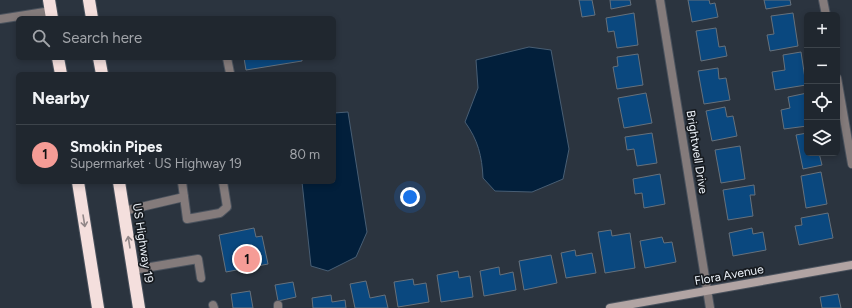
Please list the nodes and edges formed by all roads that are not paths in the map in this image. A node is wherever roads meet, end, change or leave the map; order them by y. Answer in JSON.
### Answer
{"nodes":[{"id":1,"x":89,"y":0,"type":"edge"},
{"id":2,"x":660,"y":0,"type":"edge"},
{"id":3,"x":823,"y":0,"type":"edge"},
{"id":4,"x":50,"y":10,"type":"edge"},
{"id":5,"x":825,"y":12,"type":"edge"},
{"id":6,"x":16,"y":16,"type":"edge"},
{"id":7,"x":17,"y":16,"type":"edge"},
{"id":8,"x":92,"y":16,"type":"edge"},
{"id":9,"x":0,"y":19,"type":"edge"},
{"id":10,"x":58,"y":60,"type":"edge"},
{"id":11,"x":99,"y":60,"type":"edge"},
{"id":12,"x":227,"y":60,"type":"edge"},
{"id":13,"x":60,"y":72,"type":"edge"},
{"id":14,"x":102,"y":72,"type":"edge"},
{"id":15,"x":230,"y":72,"type":"edge"},
{"id":16,"x":838,"y":84,"type":"edge"},
{"id":17,"x":852,"y":164,"type":"edge"},
{"id":18,"x":78,"y":184,"type":"edge"},
{"id":19,"x":119,"y":184,"type":"edge"},
{"id":20,"x":182,"y":184,"type":"edge"},
{"id":21,"x":224,"y":184,"type":"edge"},
{"id":22,"x":184,"y":197,"type":"junction"},
{"id":23,"x":124,"y":211,"type":"junction"},
{"id":24,"x":852,"y":264,"type":"edge"},
{"id":25,"x":133,"y":270,"type":"junction"},
{"id":26,"x":202,"y":278,"type":"dead end"},
{"id":27,"x":707,"y":291,"type":"junction"},
{"id":28,"x":98,"y":308,"type":"edge"},
{"id":29,"x":139,"y":308,"type":"edge"},
{"id":30,"x":610,"y":308,"type":"edge"},
{"id":31,"x":710,"y":308,"type":"edge"}],
"edges":[{"from":1,"to":8,"type":"highway"},
{"from":2,"to":27,"type":"street","name":"Brightwell Drive"},
{"from":3,"to":5,"type":"street"},
{"from":4,"to":7,"type":"street"},
{"from":6,"to":9,"type":"street"},
{"from":10,"to":13,"type":"highway"},
{"from":11,"to":14,"type":"highway"},
{"from":12,"to":15,"type":"street"},
{"from":16,"to":17,"type":"street"},
{"from":18,"to":28,"type":"highway","one_way":true},
{"from":19,"to":23,"type":"highway","name":"US Highway 19"},
{"from":20,"to":22,"type":"street"},
{"from":21,"to":22,"type":"street"},
{"from":22,"to":23,"type":"street"},
{"from":25,"to":23,"type":"highway","name":"US Highway 19","one_way":true},
{"from":24,"to":27,"type":"street","name":"Flora Avenue"},
{"from":25,"to":26,"type":"street"},
{"from":25,"to":29,"type":"highway","name":"US Highway 19"},
{"from":27,"to":30,"type":"street","name":"Flora Avenue"},
{"from":27,"to":31,"type":"street","name":"Brightwell Drive"}]}
